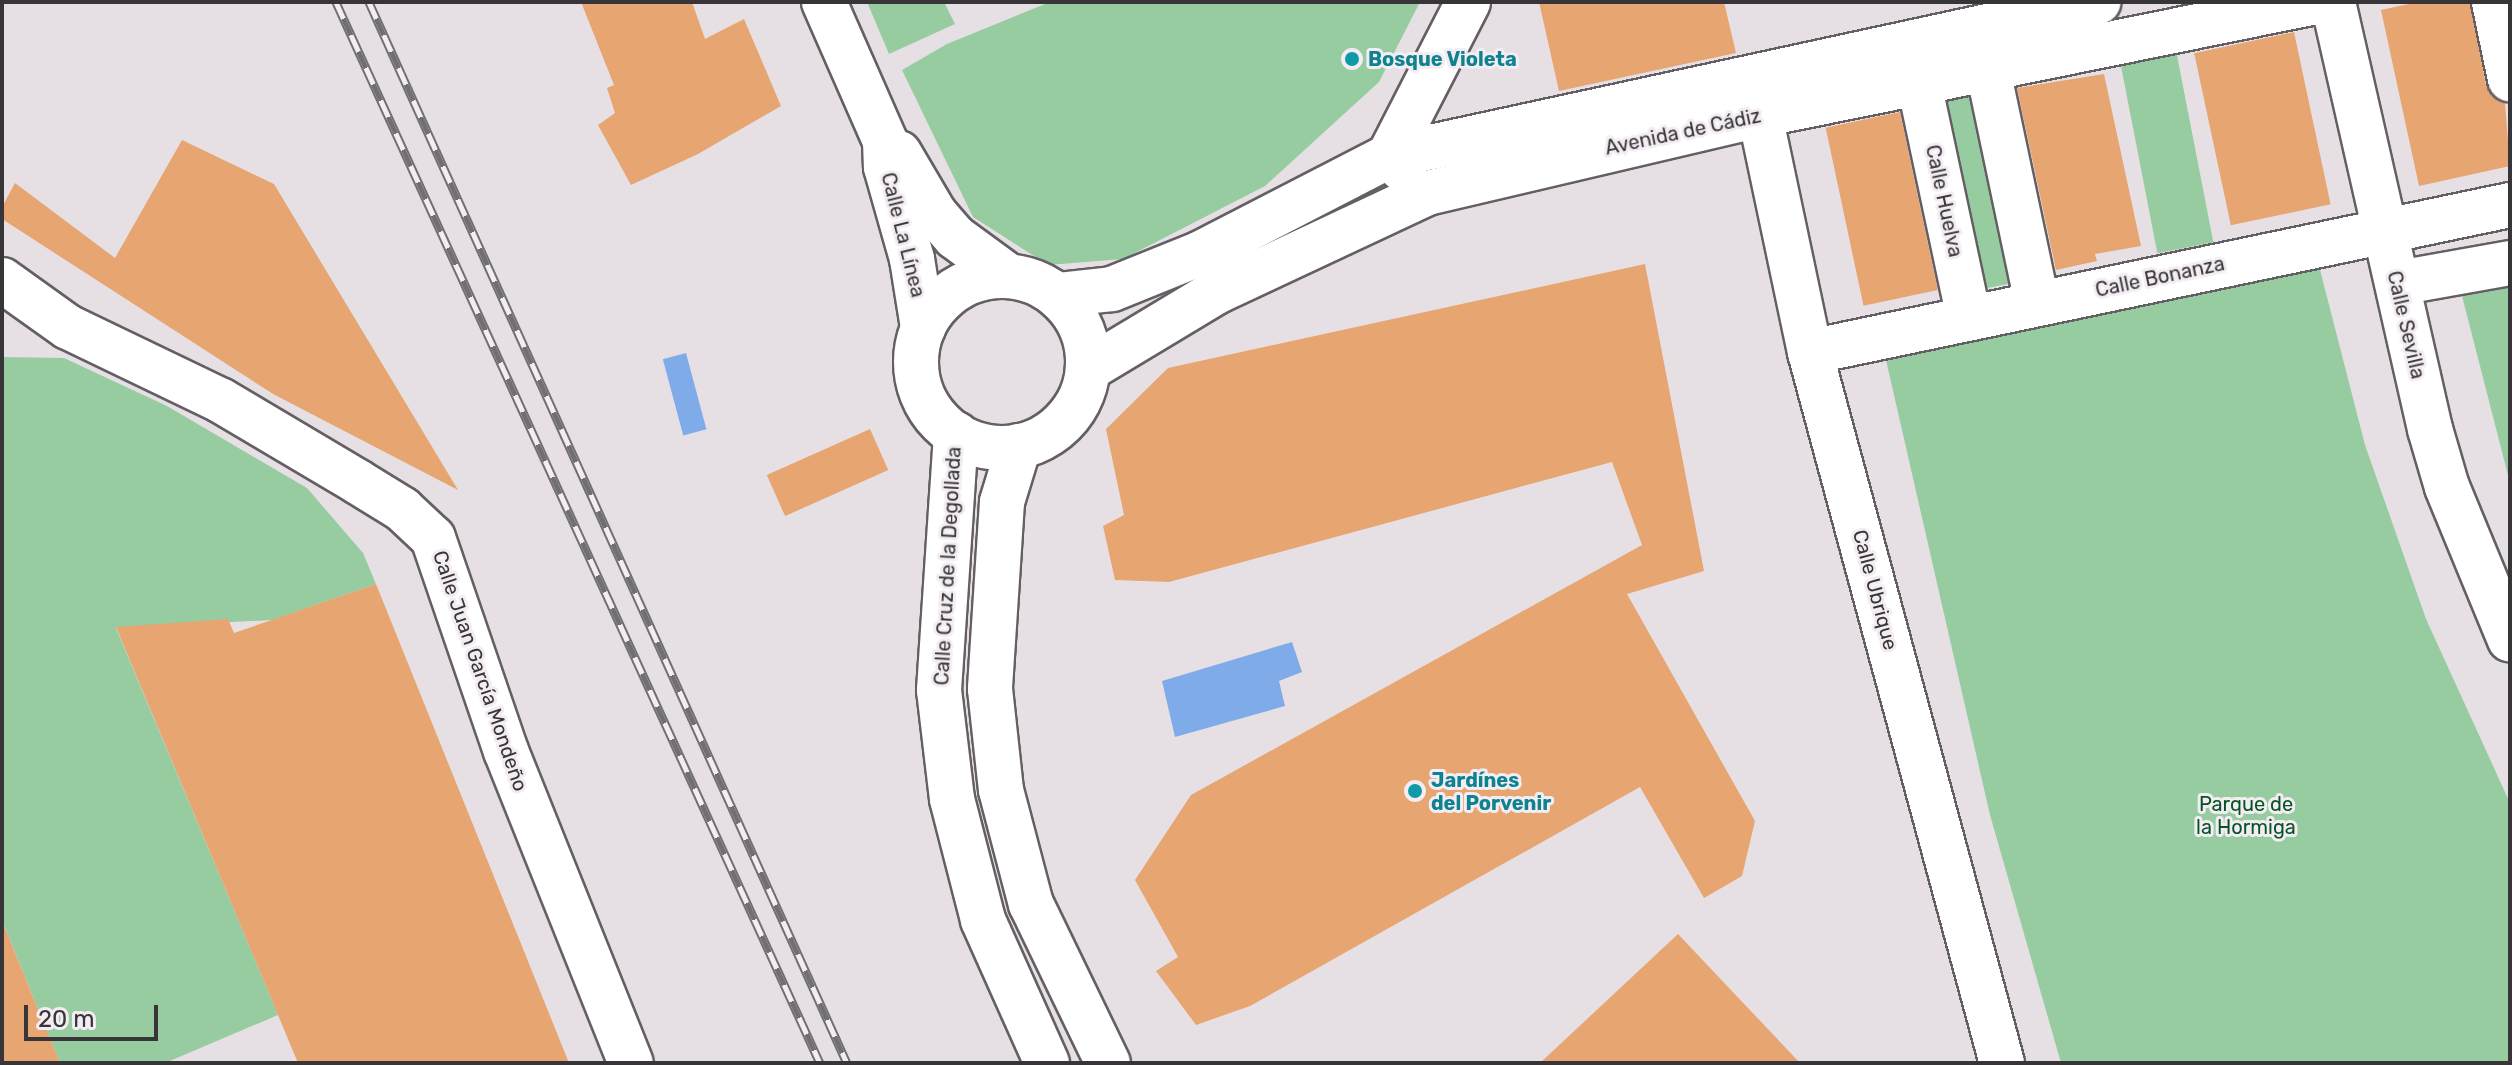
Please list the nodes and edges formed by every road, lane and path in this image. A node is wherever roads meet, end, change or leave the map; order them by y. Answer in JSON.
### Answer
{"nodes":[{"id":1,"x":824,"y":2,"type":"edge"},
{"id":2,"x":1468,"y":2,"type":"edge"},
{"id":3,"x":2098,"y":2,"type":"edge"},
{"id":4,"x":2316,"y":2,"type":"edge"},
{"id":5,"x":2333,"y":2,"type":"edge"},
{"id":6,"x":2494,"y":2,"type":"edge"},
{"id":7,"x":1988,"y":70,"type":"junction"},
{"id":8,"x":2510,"y":79,"type":"edge"},
{"id":9,"x":1919,"y":83,"type":"junction"},
{"id":10,"x":1760,"y":115,"type":"junction"},
{"id":11,"x":885,"y":141,"type":"junction"},
{"id":12,"x":1389,"y":156,"type":"junction"},
{"id":13,"x":1427,"y":193,"type":"junction"},
{"id":14,"x":2510,"y":205,"type":"edge"},
{"id":15,"x":2382,"y":229,"type":"junction"},
{"id":16,"x":1328,"y":240,"type":"junction"},
{"id":17,"x":2510,"y":263,"type":"edge"},
{"id":18,"x":1007,"y":275,"type":"junction"},
{"id":19,"x":2,"y":280,"type":"edge"},
{"id":20,"x":2398,"y":283,"type":"junction"},
{"id":21,"x":1057,"y":295,"type":"junction"},
{"id":22,"x":2037,"y":303,"type":"junction"},
{"id":23,"x":1969,"y":318,"type":"junction"},
{"id":24,"x":2,"y":322,"type":"edge"},
{"id":25,"x":68,"y":327,"type":"junction"},
{"id":26,"x":923,"y":328,"type":"junction"},
{"id":27,"x":1810,"y":352,"type":"junction"},
{"id":28,"x":1088,"y":369,"type":"junction"},
{"id":29,"x":956,"y":434,"type":"junction"},
{"id":30,"x":1019,"y":446,"type":"junction"},
{"id":31,"x":2510,"y":640,"type":"edge"},
{"id":32,"x":631,"y":1063,"type":"edge"},
{"id":33,"x":1047,"y":1063,"type":"edge"},
{"id":34,"x":1108,"y":1063,"type":"edge"},
{"id":35,"x":2002,"y":1063,"type":"edge"}],
"edges":[{"from":1,"to":11,"type":"street","name":"Calle La Línea"},
{"from":2,"to":12,"type":"street"},
{"from":3,"to":12,"type":"street","name":"Avenida de Cádiz"},
{"from":4,"to":7,"type":"street","name":"Avenida de Cádiz"},
{"from":5,"to":15,"type":"street","name":"Calle Sevilla"},
{"from":6,"to":8,"type":"street"},
{"from":7,"to":9,"type":"street","name":"Avenida de Cádiz"},
{"from":7,"to":22,"type":"street"},
{"from":9,"to":10,"type":"street","name":"Avenida de Cádiz"},
{"from":9,"to":23,"type":"street","name":"Calle Huelva"},
{"from":10,"to":13,"type":"street","name":"Avenida de Cádiz"},
{"from":10,"to":27,"type":"street","name":"Calle Ubrique"},
{"from":11,"to":18,"type":"street","name":"Calle La Línea"},
{"from":11,"to":26,"type":"street","name":"Calle La Línea"},
{"from":12,"to":13,"type":"street"},
{"from":12,"to":16,"type":"street"},
{"from":12,"to":21,"type":"street","name":"Avenida de Cádiz"},
{"from":13,"to":16,"type":"street","name":"Avenida de Cádiz"},
{"from":14,"to":15,"type":"street","name":"Calle Bonanza"},
{"from":15,"to":20,"type":"street","name":"Calle Sevilla"},
{"from":15,"to":22,"type":"street","name":"Calle Bonanza"},
{"from":16,"to":28,"type":"street","name":"Avenida de Cádiz"},
{"from":17,"to":20,"type":"street"},
{"from":18,"to":21,"type":"street"},
{"from":18,"to":26,"type":"street"},
{"from":19,"to":25,"type":"street","name":"Calle Juan García Mondeño"},
{"from":20,"to":31,"type":"street","name":"Calle Sevilla"},
{"from":21,"to":28,"type":"street"},
{"from":22,"to":23,"type":"street","name":"Calle Bonanza"},
{"from":23,"to":27,"type":"street","name":"Calle Bonanza"},
{"from":24,"to":25,"type":"street","name":"Calle Juan García Mondeño"},
{"from":25,"to":32,"type":"street","name":"Calle Juan García Mondeño"},
{"from":26,"to":29,"type":"street"},
{"from":27,"to":35,"type":"street","name":"Calle Ubrique"},
{"from":28,"to":30,"type":"street"},
{"from":29,"to":30,"type":"street"},
{"from":29,"to":33,"type":"street","name":"Calle Cruz de la Degollada"},
{"from":30,"to":34,"type":"street"}]}
